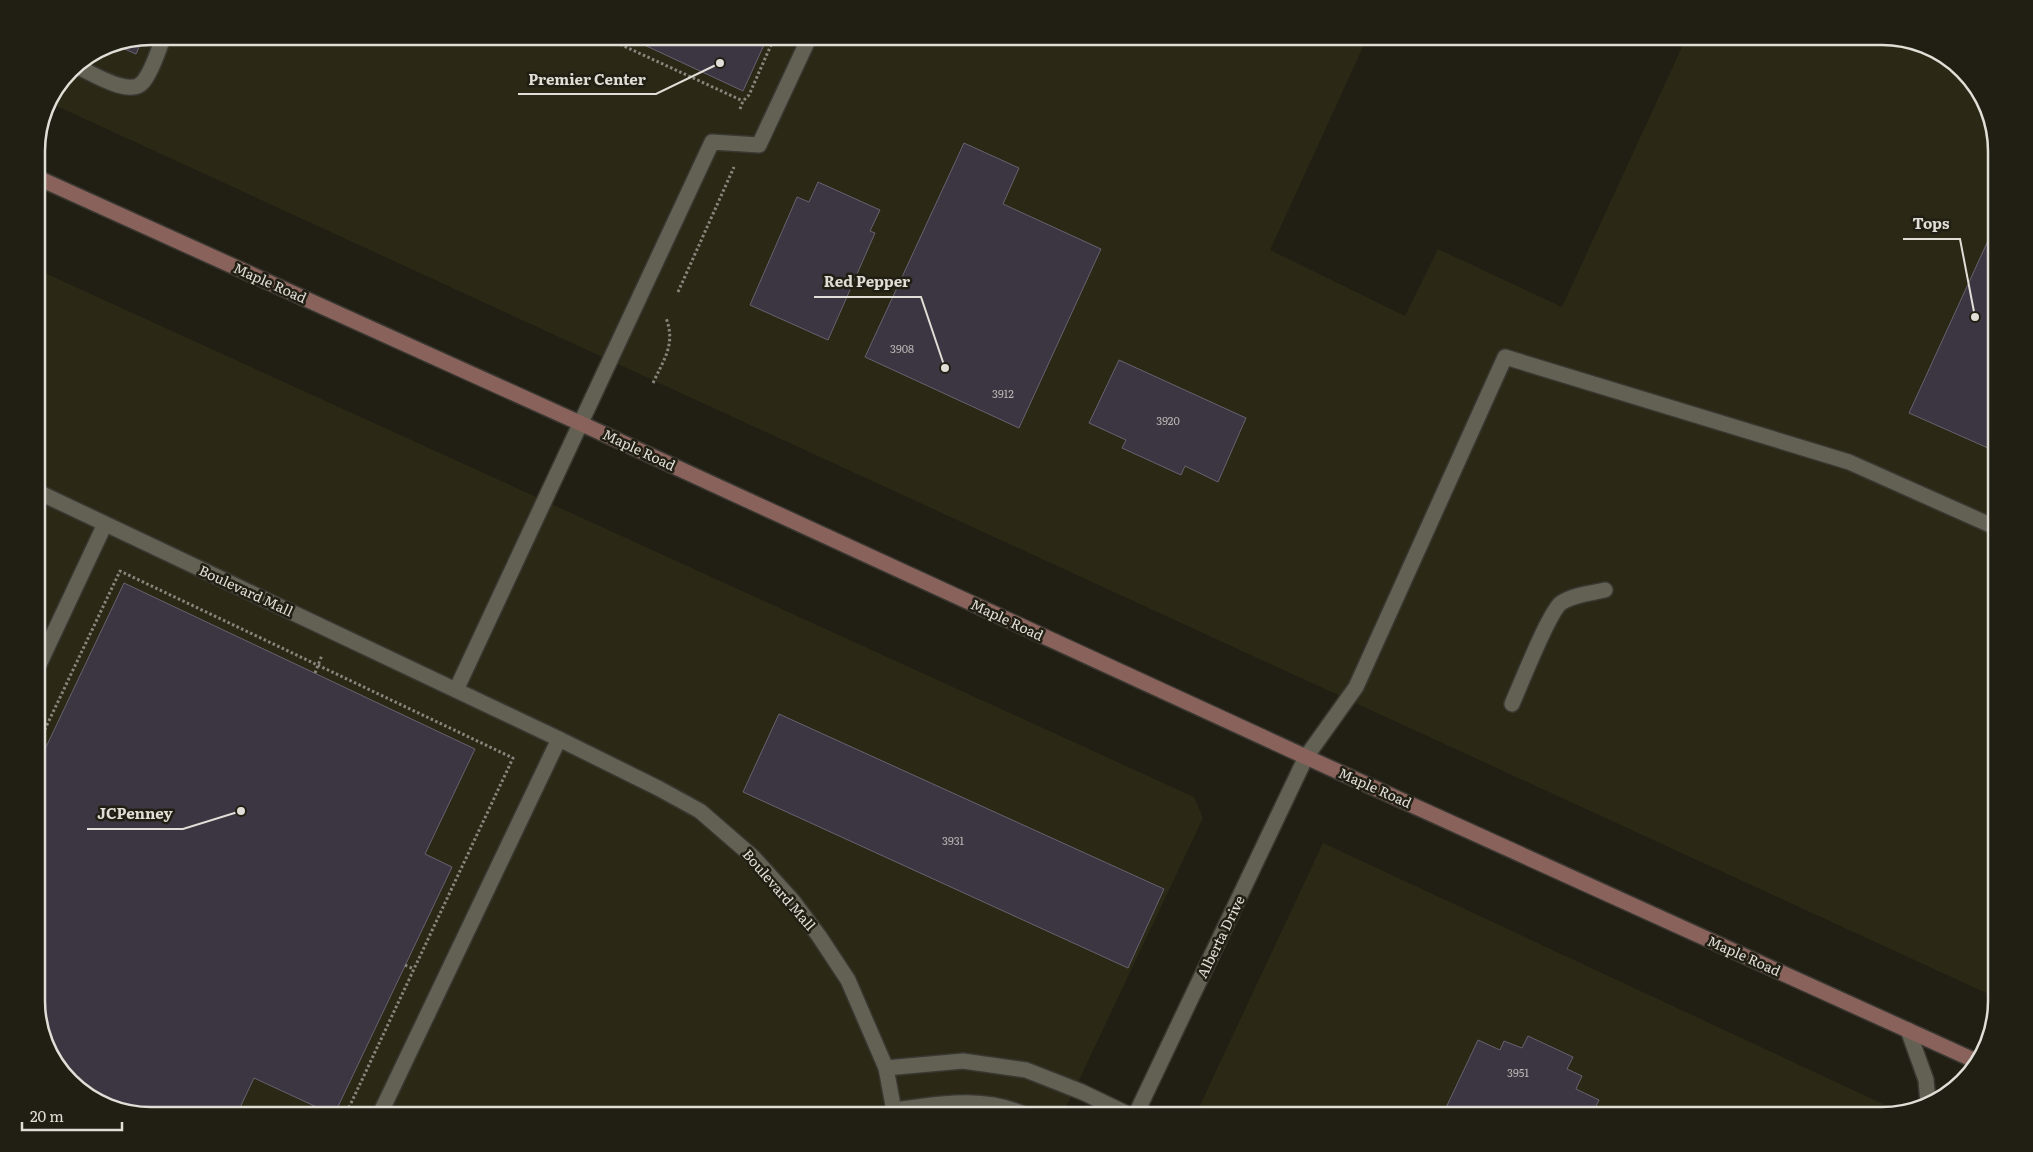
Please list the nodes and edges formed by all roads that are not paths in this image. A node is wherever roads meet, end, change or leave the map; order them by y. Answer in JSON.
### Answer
{"nodes":[{"id":1,"x":160,"y":45,"type":"edge"},
{"id":2,"x":806,"y":45,"type":"edge"},
{"id":3,"x":84,"y":70,"type":"edge"},
{"id":4,"x":45,"y":181,"type":"edge"},
{"id":5,"x":582,"y":424,"type":"junction"},
{"id":6,"x":45,"y":495,"type":"edge"},
{"id":7,"x":104,"y":524,"type":"junction"},
{"id":8,"x":1988,"y":524,"type":"edge"},
{"id":9,"x":1605,"y":590,"type":"dead end"},
{"id":10,"x":45,"y":652,"type":"edge"},
{"id":11,"x":456,"y":690,"type":"junction"},
{"id":12,"x":1512,"y":704,"type":"dead end"},
{"id":13,"x":559,"y":739,"type":"junction"},
{"id":14,"x":1306,"y":757,"type":"junction"},
{"id":15,"x":1908,"y":1030,"type":"junction"},
{"id":16,"x":1971,"y":1059,"type":"edge"},
{"id":17,"x":886,"y":1068,"type":"junction"},
{"id":18,"x":1927,"y":1096,"type":"edge"},
{"id":19,"x":383,"y":1107,"type":"edge"},
{"id":20,"x":893,"y":1107,"type":"edge"},
{"id":21,"x":926,"y":1107,"type":"edge"},
{"id":22,"x":995,"y":1107,"type":"edge"},
{"id":23,"x":1114,"y":1107,"type":"edge"},
{"id":24,"x":1137,"y":1107,"type":"edge"}],
"edges":[{"from":1,"to":3,"type":"street"},
{"from":2,"to":5,"type":"street"},
{"from":4,"to":5,"type":"main road","name":"Maple Road"},
{"from":5,"to":11,"type":"street"},
{"from":5,"to":14,"type":"main road","name":"Maple Road"},
{"from":6,"to":7,"type":"street","name":"Boulevard Mall"},
{"from":7,"to":10,"type":"street"},
{"from":7,"to":11,"type":"street","name":"Boulevard Mall"},
{"from":8,"to":14,"type":"street","name":"Alberta Drive"},
{"from":9,"to":12,"type":"street"},
{"from":11,"to":13,"type":"street","name":"Boulevard Mall"},
{"from":13,"to":17,"type":"street","name":"Boulevard Mall"},
{"from":13,"to":19,"type":"street"},
{"from":14,"to":15,"type":"main road","name":"Maple Road"},
{"from":14,"to":24,"type":"street","name":"Alberta Drive"},
{"from":15,"to":16,"type":"main road","name":"Maple Road"},
{"from":15,"to":18,"type":"street"},
{"from":17,"to":20,"type":"street","name":"Boulevard Mall"},
{"from":17,"to":23,"type":"street"},
{"from":21,"to":22,"type":"street","name":"Boulevard Mall"}]}
